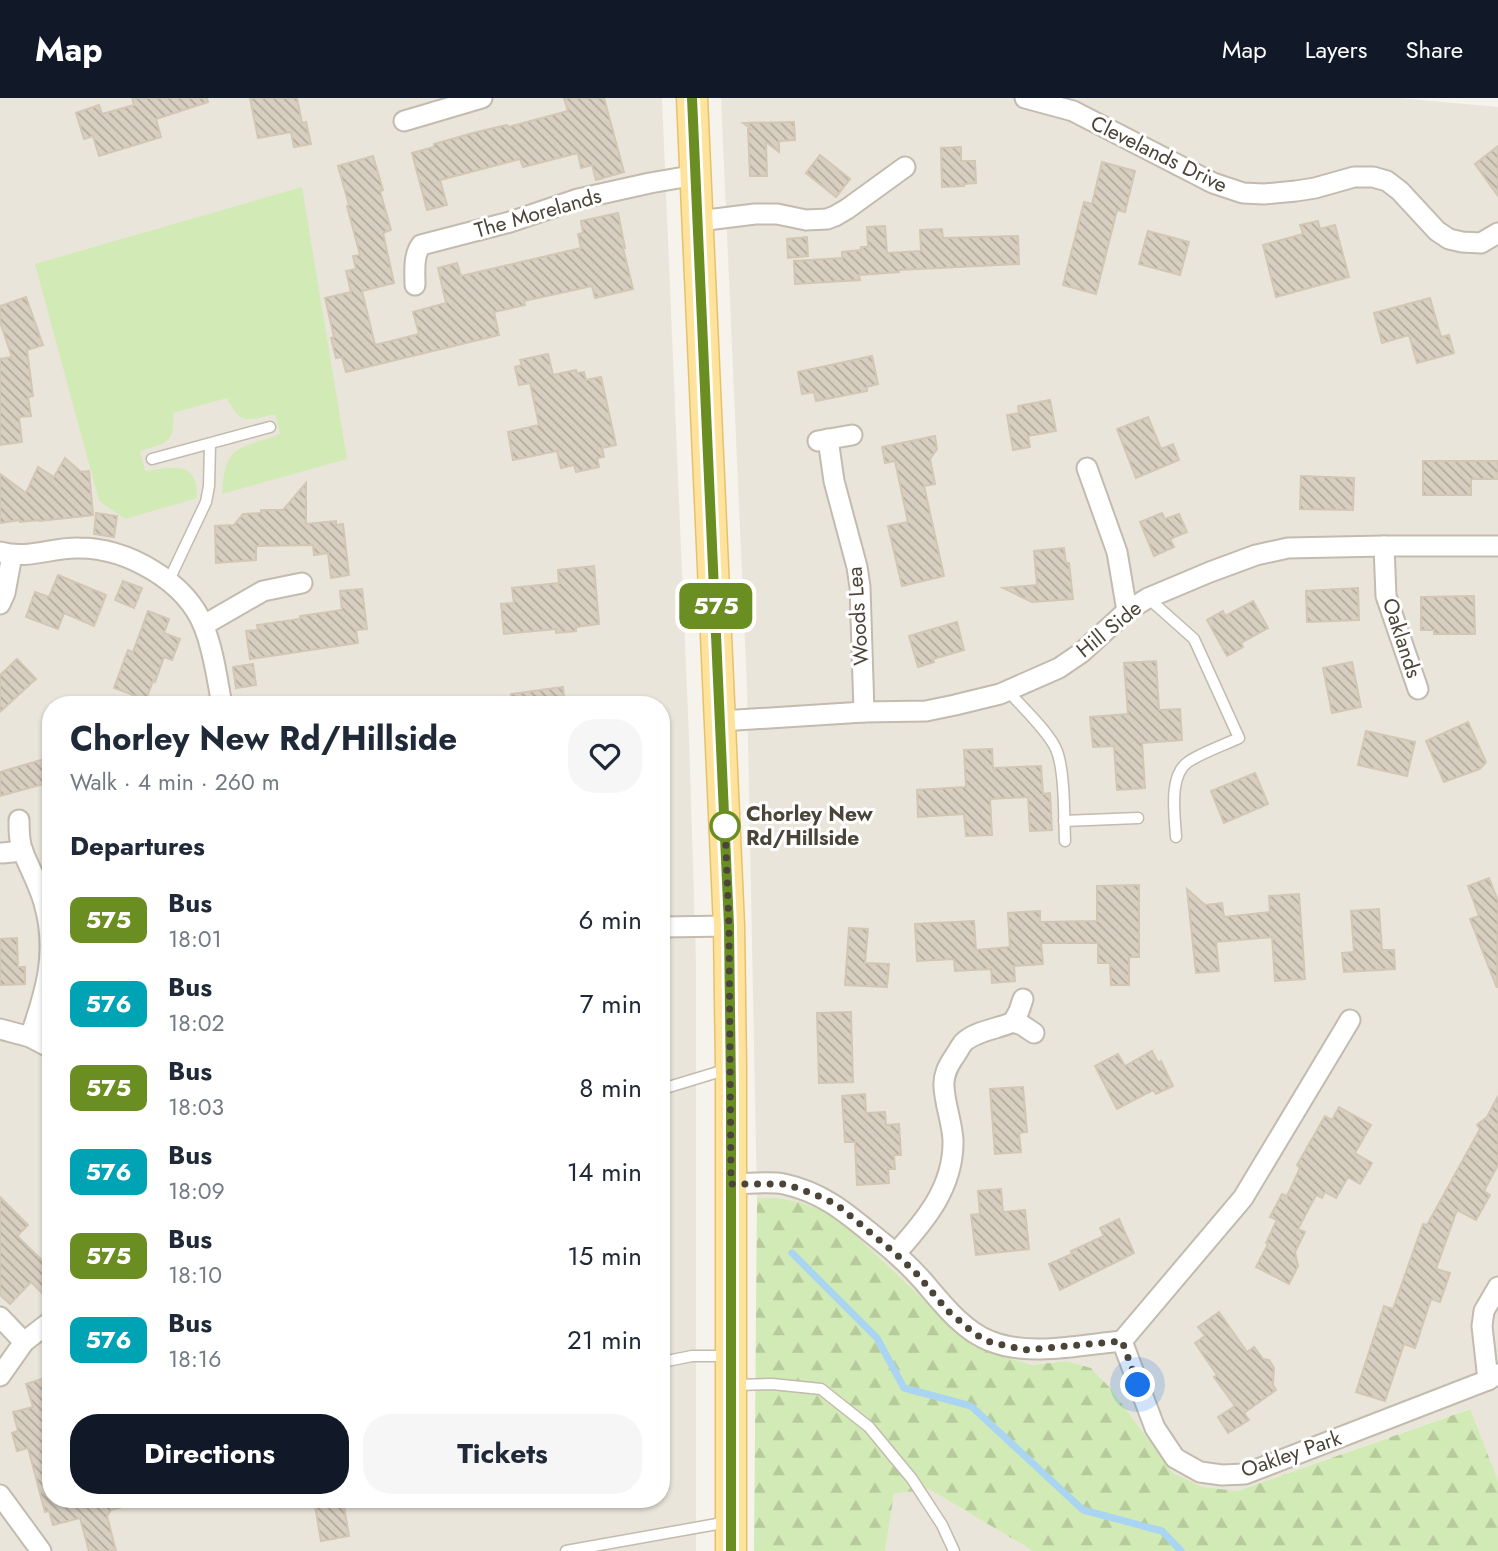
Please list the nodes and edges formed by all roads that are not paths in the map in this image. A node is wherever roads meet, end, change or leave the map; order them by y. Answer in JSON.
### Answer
{"nodes":[{"id":1,"x":482,"y":98,"type":"edge"},
{"id":2,"x":692,"y":98,"type":"edge"},
{"id":3,"x":1025,"y":98,"type":"edge"},
{"id":4,"x":404,"y":121,"type":"dead end"},
{"id":5,"x":905,"y":167,"type":"dead end"},
{"id":6,"x":696,"y":175,"type":"junction"},
{"id":7,"x":699,"y":220,"type":"junction"},
{"id":8,"x":1498,"y":233,"type":"edge"},
{"id":9,"x":415,"y":285,"type":"dead end"},
{"id":10,"x":270,"y":427,"type":"dead end"},
{"id":11,"x":852,"y":435,"type":"dead end"},
{"id":12,"x":209,"y":444,"type":"junction"},
{"id":13,"x":152,"y":459,"type":"dead end"},
{"id":14,"x":1086,"y":469,"type":"dead end"},
{"id":15,"x":1384,"y":546,"type":"junction"},
{"id":16,"x":1498,"y":546,"type":"edge"},
{"id":17,"x":6,"y":554,"type":"edge"},
{"id":18,"x":169,"y":580,"type":"junction"},
{"id":19,"x":302,"y":583,"type":"dead end"},
{"id":20,"x":1148,"y":598,"type":"junction"},
{"id":21,"x":0,"y":604,"type":"edge"},
{"id":22,"x":1127,"y":611,"type":"junction"},
{"id":23,"x":204,"y":625,"type":"junction"},
{"id":24,"x":1419,"y":689,"type":"dead end"},
{"id":25,"x":1007,"y":691,"type":"junction"},
{"id":26,"x":220,"y":696,"type":"edge"},
{"id":27,"x":864,"y":712,"type":"junction"},
{"id":28,"x":721,"y":721,"type":"junction"},
{"id":29,"x":1138,"y":818,"type":"dead end"},
{"id":30,"x":19,"y":820,"type":"dead end"},
{"id":31,"x":1064,"y":821,"type":"junction"},
{"id":32,"x":1176,"y":837,"type":"dead end"},
{"id":33,"x":1065,"y":841,"type":"dead end"},
{"id":34,"x":23,"y":851,"type":"junction"},
{"id":35,"x":2,"y":853,"type":"dead end"},
{"id":36,"x":42,"y":898,"type":"edge"},
{"id":37,"x":729,"y":926,"type":"junction"},
{"id":38,"x":670,"y":927,"type":"edge"},
{"id":39,"x":1023,"y":999,"type":"dead end"},
{"id":40,"x":42,"y":1002,"type":"edge"},
{"id":41,"x":1350,"y":1020,"type":"dead end"},
{"id":42,"x":1013,"y":1022,"type":"junction"},
{"id":43,"x":0,"y":1029,"type":"edge"},
{"id":44,"x":1034,"y":1033,"type":"dead end"},
{"id":45,"x":30,"y":1037,"type":"junction"},
{"id":46,"x":42,"y":1043,"type":"edge"},
{"id":47,"x":731,"y":1068,"type":"junction"},
{"id":48,"x":670,"y":1087,"type":"edge"},
{"id":49,"x":731,"y":1184,"type":"junction"},
{"id":50,"x":896,"y":1254,"type":"junction"},
{"id":51,"x":1498,"y":1287,"type":"edge"},
{"id":52,"x":0,"y":1317,"type":"edge"},
{"id":53,"x":42,"y":1328,"type":"edge"},
{"id":54,"x":1122,"y":1341,"type":"junction"},
{"id":55,"x":24,"y":1342,"type":"junction"},
{"id":56,"x":670,"y":1360,"type":"edge"},
{"id":57,"x":731,"y":1371,"type":"junction"},
{"id":58,"x":0,"y":1376,"type":"edge"},
{"id":59,"x":1493,"y":1377,"type":"edge"},
{"id":60,"x":0,"y":1494,"type":"edge"},
{"id":61,"x":731,"y":1536,"type":"edge"},
{"id":62,"x":39,"y":1550,"type":"edge"},
{"id":63,"x":566,"y":1551,"type":"edge"},
{"id":64,"x":954,"y":1551,"type":"edge"}],
"edges":[{"from":1,"to":4,"type":"street"},
{"from":2,"to":6,"type":"main road"},
{"from":3,"to":8,"type":"street","name":"Clevelands Drive"},
{"from":5,"to":7,"type":"street"},
{"from":6,"to":7,"type":"main road"},
{"from":6,"to":9,"type":"street","name":"The Morelands"},
{"from":7,"to":28,"type":"main road"},
{"from":10,"to":12,"type":"lane"},
{"from":11,"to":27,"type":"street","name":"Woods Lea"},
{"from":12,"to":13,"type":"lane"},
{"from":12,"to":18,"type":"lane"},
{"from":14,"to":22,"type":"street"},
{"from":15,"to":16,"type":"street","name":"Hill Side"},
{"from":15,"to":20,"type":"street","name":"Hill Side"},
{"from":15,"to":24,"type":"street","name":"Oaklands"},
{"from":17,"to":18,"type":"street"},
{"from":17,"to":21,"type":"street"},
{"from":18,"to":23,"type":"street"},
{"from":19,"to":23,"type":"street"},
{"from":20,"to":22,"type":"street","name":"Hill Side"},
{"from":20,"to":32,"type":"lane"},
{"from":22,"to":25,"type":"street","name":"Hill Side"},
{"from":23,"to":26,"type":"street"},
{"from":25,"to":27,"type":"street","name":"Hill Side"},
{"from":25,"to":31,"type":"lane"},
{"from":27,"to":28,"type":"street","name":"Hill Side"},
{"from":28,"to":37,"type":"main road"},
{"from":29,"to":31,"type":"lane"},
{"from":30,"to":34,"type":"street"},
{"from":31,"to":33,"type":"lane"},
{"from":34,"to":35,"type":"street"},
{"from":34,"to":36,"type":"street"},
{"from":37,"to":38,"type":"street"},
{"from":37,"to":47,"type":"main road"},
{"from":39,"to":42,"type":"street"},
{"from":40,"to":45,"type":"street"},
{"from":41,"to":54,"type":"street"},
{"from":42,"to":44,"type":"street"},
{"from":42,"to":50,"type":"street"},
{"from":43,"to":45,"type":"street"},
{"from":45,"to":46,"type":"street"},
{"from":47,"to":48,"type":"lane"},
{"from":47,"to":49,"type":"main road"},
{"from":49,"to":50,"type":"street"},
{"from":49,"to":57,"type":"main road"},
{"from":50,"to":54,"type":"street"},
{"from":51,"to":59,"type":"street","name":"Oakley Park"},
{"from":52,"to":55,"type":"street"},
{"from":53,"to":55,"type":"street"},
{"from":54,"to":59,"type":"street","name":"Oakley Park"},
{"from":55,"to":58,"type":"street"},
{"from":56,"to":57,"type":"lane"},
{"from":57,"to":61,"type":"main road"},
{"from":57,"to":64,"type":"lane"},
{"from":60,"to":62,"type":"street"},
{"from":61,"to":63,"type":"lane"}]}
